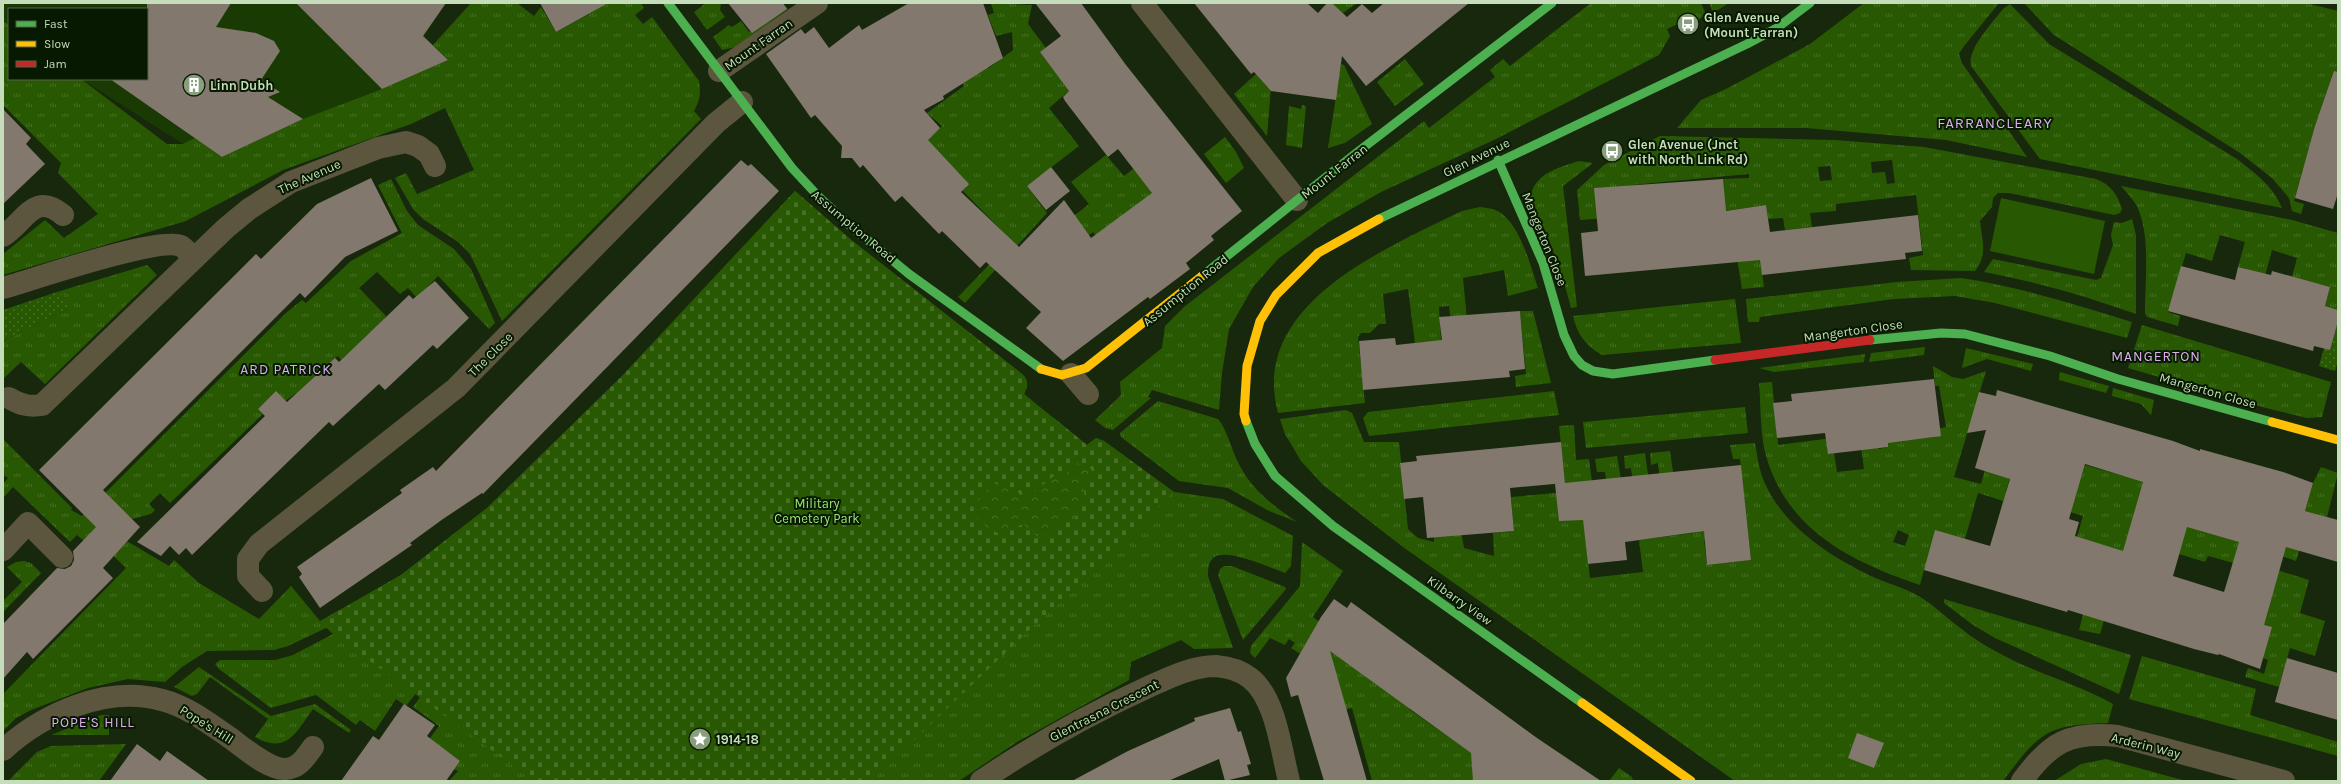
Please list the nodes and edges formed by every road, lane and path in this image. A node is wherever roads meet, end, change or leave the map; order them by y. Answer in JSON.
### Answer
{"nodes":[{"id":1,"x":668,"y":3,"type":"edge"},
{"id":2,"x":817,"y":3,"type":"edge"},
{"id":3,"x":1142,"y":3,"type":"edge"},
{"id":4,"x":1552,"y":3,"type":"edge"},
{"id":5,"x":1810,"y":3,"type":"edge"},
{"id":6,"x":720,"y":70,"type":"junction"},
{"id":7,"x":742,"y":102,"type":"junction"},
{"id":8,"x":1498,"y":160,"type":"junction"},
{"id":9,"x":436,"y":166,"type":"dead end"},
{"id":10,"x":1297,"y":200,"type":"junction"},
{"id":11,"x":63,"y":215,"type":"dead end"},
{"id":12,"x":3,"y":236,"type":"edge"},
{"id":13,"x":194,"y":258,"type":"junction"},
{"id":14,"x":3,"y":288,"type":"edge"},
{"id":15,"x":1071,"y":374,"type":"junction"},
{"id":16,"x":1088,"y":394,"type":"dead end"},
{"id":17,"x":9,"y":398,"type":"dead end"},
{"id":18,"x":1244,"y":414,"type":"joint"},
{"id":19,"x":2338,"y":440,"type":"edge"},
{"id":20,"x":3,"y":550,"type":"edge"},
{"id":21,"x":62,"y":557,"type":"dead end"},
{"id":22,"x":262,"y":591,"type":"dead end"},
{"id":23,"x":313,"y":747,"type":"dead end"},
{"id":24,"x":3,"y":750,"type":"edge"},
{"id":25,"x":1684,"y":779,"type":"edge"},
{"id":26,"x":981,"y":781,"type":"edge"},
{"id":27,"x":1289,"y":781,"type":"edge"},
{"id":28,"x":2022,"y":781,"type":"edge"},
{"id":29,"x":2284,"y":781,"type":"edge"}],
"edges":[{"from":1,"to":6,"type":"street","name":"Assumption Road"},
{"from":2,"to":6,"type":"street","name":"Mount Farran"},
{"from":3,"to":10,"type":"street","name":"Mount Farran"},
{"from":4,"to":10,"type":"street","name":"Mount Farran"},
{"from":5,"to":8,"type":"street","name":"Glen Avenue"},
{"from":6,"to":7,"type":"street","name":"Assumption Road"},
{"from":7,"to":15,"type":"street","name":"Assumption Road"},
{"from":7,"to":22,"type":"street","name":"The Close"},
{"from":8,"to":18,"type":"street","name":"Glen Avenue"},
{"from":8,"to":19,"type":"street","name":"Mangerton Close"},
{"from":9,"to":13,"type":"street","name":"The Avenue"},
{"from":10,"to":15,"type":"street","name":"Assumption Road"},
{"from":11,"to":12,"type":"street"},
{"from":13,"to":14,"type":"street"},
{"from":13,"to":17,"type":"street","name":"The Avenue"},
{"from":15,"to":16,"type":"street"},
{"from":18,"to":25,"type":"street","name":"Kilbarry View"},
{"from":20,"to":21,"type":"street"},
{"from":23,"to":24,"type":"street","name":"Pope's Hill"},
{"from":26,"to":27,"type":"street","name":"Glentrasna Crescent"},
{"from":28,"to":29,"type":"street","name":"Arderin Way"}]}
